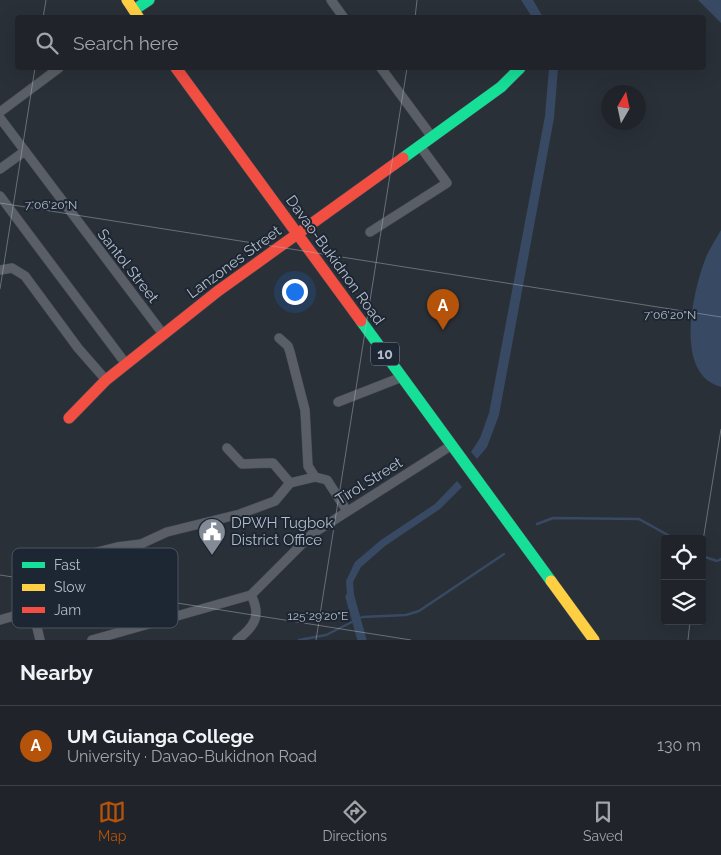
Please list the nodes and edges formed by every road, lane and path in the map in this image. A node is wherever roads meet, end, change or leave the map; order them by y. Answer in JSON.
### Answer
{"nodes":[{"id":1,"x":127,"y":0,"type":"edge"},
{"id":2,"x":148,"y":0,"type":"edge"},
{"id":3,"x":331,"y":0,"type":"edge"},
{"id":4,"x":133,"y":15,"type":"edge"},
{"id":5,"x":342,"y":15,"type":"edge"},
{"id":6,"x":56,"y":70,"type":"edge"},
{"id":7,"x":177,"y":70,"type":"edge"},
{"id":8,"x":382,"y":70,"type":"edge"},
{"id":9,"x":518,"y":70,"type":"edge"},
{"id":10,"x":0,"y":112,"type":"edge"},
{"id":11,"x":0,"y":118,"type":"edge"},
{"id":12,"x":432,"y":137,"type":"junction"},
{"id":13,"x":420,"y":146,"type":"junction"},
{"id":14,"x":25,"y":151,"type":"junction"},
{"id":15,"x":0,"y":169,"type":"edge"},
{"id":16,"x":0,"y":196,"type":"edge"},
{"id":17,"x":370,"y":232,"type":"dead end"},
{"id":18,"x":298,"y":234,"type":"junction"},
{"id":19,"x":0,"y":270,"type":"edge"},
{"id":20,"x":163,"y":334,"type":"junction"},
{"id":21,"x":279,"y":338,"type":"dead end"},
{"id":22,"x":126,"y":364,"type":"junction"},
{"id":23,"x":402,"y":377,"type":"junction"},
{"id":24,"x":106,"y":380,"type":"junction"},
{"id":25,"x":338,"y":402,"type":"dead end"},
{"id":26,"x":69,"y":418,"type":"dead end"},
{"id":27,"x":452,"y":446,"type":"junction"},
{"id":28,"x":227,"y":448,"type":"dead end"},
{"id":29,"x":316,"y":477,"type":"junction"},
{"id":30,"x":290,"y":483,"type":"junction"},
{"id":31,"x":347,"y":511,"type":"junction"},
{"id":32,"x":113,"y":548,"type":"edge"},
{"id":33,"x":251,"y":595,"type":"junction"},
{"id":34,"x":178,"y":616,"type":"edge"},
{"id":35,"x":134,"y":628,"type":"edge"},
{"id":36,"x":92,"y":640,"type":"edge"},
{"id":37,"x":237,"y":640,"type":"edge"},
{"id":38,"x":594,"y":640,"type":"edge"}],
"edges":[{"from":1,"to":4,"type":"main road"},
{"from":2,"to":4,"type":"main road"},
{"from":3,"to":5,"type":"street"},
{"from":6,"to":10,"type":"street"},
{"from":7,"to":18,"type":"main road","name":"Davao-Bukidnon Road","number":"10"},
{"from":8,"to":12,"type":"street"},
{"from":9,"to":12,"type":"main road","name":"Lanzones Street"},
{"from":11,"to":14,"type":"street","name":"Santol Street"},
{"from":12,"to":13,"type":"main road","name":"Lanzones Street"},
{"from":13,"to":17,"type":"street"},
{"from":13,"to":18,"type":"main road","name":"Lanzones Street"},
{"from":14,"to":15,"type":"street"},
{"from":14,"to":20,"type":"street","name":"Santol Street"},
{"from":16,"to":22,"type":"street"},
{"from":18,"to":20,"type":"main road","name":"Lanzones Street"},
{"from":18,"to":23,"type":"main road","name":"Davao-Bukidnon Road","number":"10"},
{"from":19,"to":24,"type":"street"},
{"from":20,"to":22,"type":"main road","name":"Lanzones Street"},
{"from":21,"to":29,"type":"street"},
{"from":22,"to":24,"type":"main road","name":"Lanzones Street"},
{"from":23,"to":25,"type":"street"},
{"from":23,"to":27,"type":"main road","name":"Davao-Bukidnon Road","number":"10"},
{"from":24,"to":26,"type":"main road","name":"Lanzones Street"},
{"from":27,"to":31,"type":"street","name":"Tirol Street"},
{"from":27,"to":38,"type":"main road","name":"Davao-Bukidnon Road","number":"10"},
{"from":28,"to":30,"type":"street"},
{"from":29,"to":30,"type":"street"},
{"from":29,"to":31,"type":"street"},
{"from":30,"to":32,"type":"street"},
{"from":31,"to":33,"type":"street","name":"Tirol Street"},
{"from":33,"to":34,"type":"street","name":"Tirol Street"},
{"from":33,"to":37,"type":"street"},
{"from":35,"to":36,"type":"street","name":"Tirol Street"}]}
